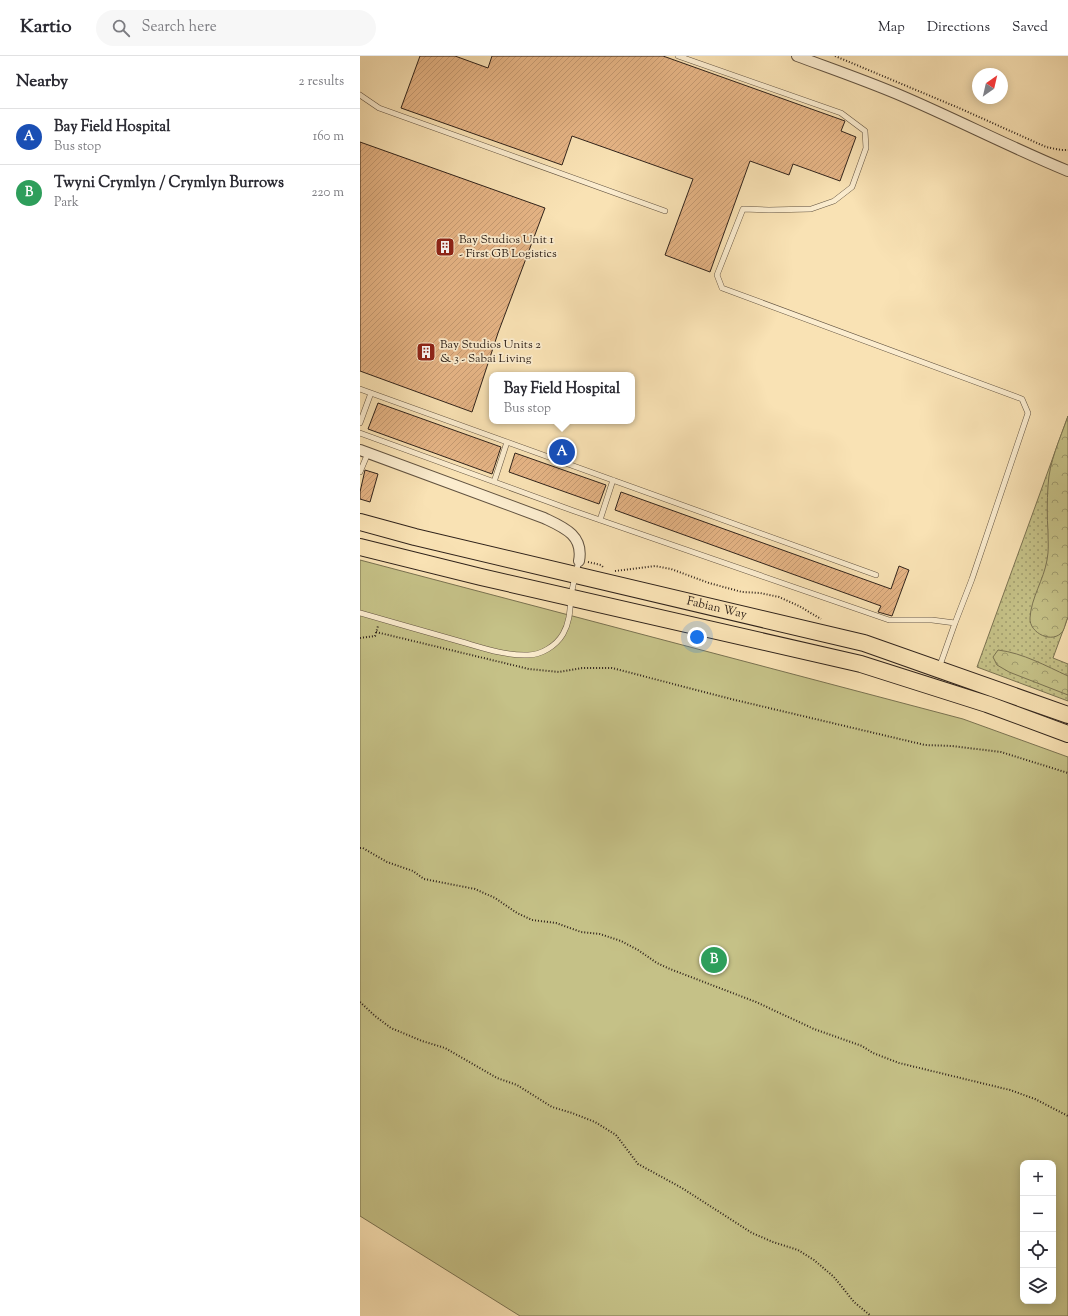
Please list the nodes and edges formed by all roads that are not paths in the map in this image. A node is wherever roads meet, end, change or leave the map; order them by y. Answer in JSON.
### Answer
{"nodes":[{"id":1,"x":678,"y":56,"type":"edge"},
{"id":2,"x":797,"y":56,"type":"edge"},
{"id":3,"x":360,"y":95,"type":"edge"},
{"id":4,"x":1068,"y":171,"type":"edge"},
{"id":5,"x":665,"y":211,"type":"dead end"},
{"id":6,"x":360,"y":389,"type":"edge"},
{"id":7,"x":371,"y":393,"type":"junction"},
{"id":8,"x":360,"y":423,"type":"edge"},
{"id":9,"x":360,"y":433,"type":"edge"},
{"id":10,"x":507,"y":442,"type":"junction"},
{"id":11,"x":364,"y":451,"type":"edge"},
{"id":12,"x":360,"y":472,"type":"edge"},
{"id":13,"x":613,"y":480,"type":"junction"},
{"id":14,"x":494,"y":482,"type":"junction"},
{"id":15,"x":600,"y":520,"type":"junction"},
{"id":16,"x":360,"y":522,"type":"edge"},
{"id":17,"x":360,"y":546,"type":"edge"},
{"id":18,"x":577,"y":568,"type":"junction"},
{"id":19,"x":876,"y":575,"type":"dead end"},
{"id":20,"x":571,"y":597,"type":"junction"},
{"id":21,"x":360,"y":613,"type":"edge"},
{"id":22,"x":955,"y":623,"type":"junction"},
{"id":23,"x":939,"y":669,"type":"junction"},
{"id":24,"x":1068,"y":715,"type":"edge"},
{"id":25,"x":1068,"y":734,"type":"edge"}],
"edges":[{"from":1,"to":22,"type":"lane"},
{"from":2,"to":4,"type":"street"},
{"from":3,"to":5,"type":"lane"},
{"from":6,"to":7,"type":"lane"},
{"from":7,"to":8,"type":"lane"},
{"from":7,"to":10,"type":"lane"},
{"from":9,"to":14,"type":"lane"},
{"from":10,"to":13,"type":"lane"},
{"from":10,"to":14,"type":"lane"},
{"from":11,"to":12,"type":"lane"},
{"from":11,"to":18,"type":"street"},
{"from":13,"to":15,"type":"lane"},
{"from":13,"to":19,"type":"lane"},
{"from":14,"to":15,"type":"lane"},
{"from":15,"to":22,"type":"lane"},
{"from":16,"to":18,"type":"highway","name":"Fabian Way"},
{"from":17,"to":20,"type":"highway","name":"Fabian Way"},
{"from":18,"to":20,"type":"lane"},
{"from":18,"to":23,"type":"highway","name":"Fabian Way"},
{"from":20,"to":21,"type":"lane"},
{"from":20,"to":25,"type":"highway","name":"Fabian Way"},
{"from":22,"to":23,"type":"lane"},
{"from":23,"to":24,"type":"highway","name":"Fabian Way"}]}
